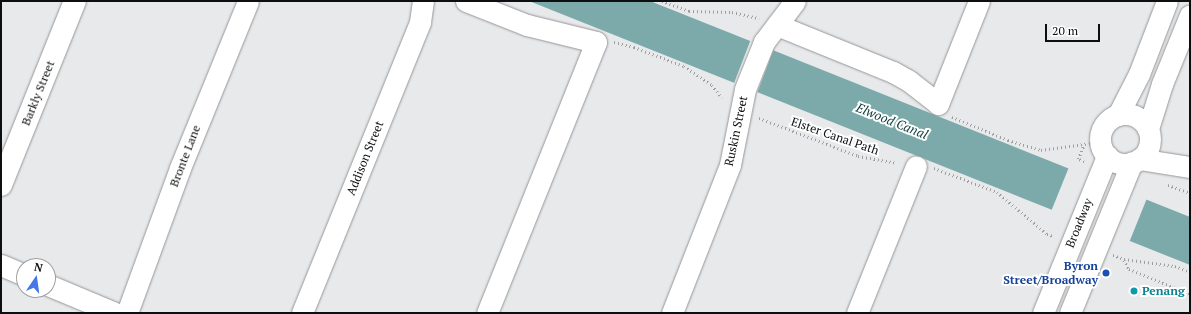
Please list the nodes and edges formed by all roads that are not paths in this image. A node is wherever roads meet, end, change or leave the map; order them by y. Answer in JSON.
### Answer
{"nodes":[{"id":1,"x":75,"y":1,"type":"edge"},
{"id":2,"x":248,"y":1,"type":"edge"},
{"id":3,"x":423,"y":1,"type":"edge"},
{"id":4,"x":466,"y":1,"type":"edge"},
{"id":5,"x":795,"y":1,"type":"edge"},
{"id":6,"x":979,"y":1,"type":"edge"},
{"id":7,"x":1167,"y":1,"type":"edge"},
{"id":8,"x":1190,"y":15,"type":"edge"},
{"id":9,"x":777,"y":25,"type":"junction"},
{"id":10,"x":1118,"y":115,"type":"junction"},
{"id":11,"x":1149,"y":135,"type":"junction"},
{"id":12,"x":1102,"y":157,"type":"junction"},
{"id":13,"x":1136,"y":161,"type":"junction"},
{"id":14,"x":916,"y":166,"type":"road end"},
{"id":15,"x":1190,"y":167,"type":"edge"},
{"id":16,"x":1,"y":185,"type":"edge"},
{"id":17,"x":1,"y":265,"type":"edge"},
{"id":18,"x":16,"y":272,"type":"edge"},
{"id":19,"x":56,"y":288,"type":"edge"},
{"id":20,"x":115,"y":313,"type":"edge"},
{"id":21,"x":127,"y":313,"type":"edge"},
{"id":22,"x":302,"y":313,"type":"edge"},
{"id":23,"x":487,"y":313,"type":"edge"},
{"id":24,"x":672,"y":313,"type":"edge"},
{"id":25,"x":857,"y":313,"type":"edge"},
{"id":26,"x":1043,"y":313,"type":"edge"},
{"id":27,"x":1070,"y":313,"type":"edge"}],
"edges":[{"from":1,"to":16,"type":"main road","name":"Barkly Street"},
{"from":2,"to":21,"type":"street","name":"Bronte Lane"},
{"from":3,"to":22,"type":"street","name":"Addison Street"},
{"from":4,"to":23,"type":"street"},
{"from":5,"to":9,"type":"street","name":"Ruskin Street"},
{"from":6,"to":9,"type":"street"},
{"from":7,"to":10,"type":"street"},
{"from":8,"to":11,"type":"street"},
{"from":9,"to":24,"type":"street","name":"Ruskin Street"},
{"from":10,"to":11,"type":"street"},
{"from":10,"to":12,"type":"street"},
{"from":11,"to":13,"type":"street"},
{"from":11,"to":15,"type":"street"},
{"from":12,"to":13,"type":"street"},
{"from":12,"to":26,"type":"street","name":"Broadway"},
{"from":13,"to":15,"type":"street"},
{"from":13,"to":27,"type":"street","name":"Broadway"},
{"from":14,"to":25,"type":"street"},
{"from":17,"to":18,"type":"street"},
{"from":19,"to":20,"type":"street"}]}
